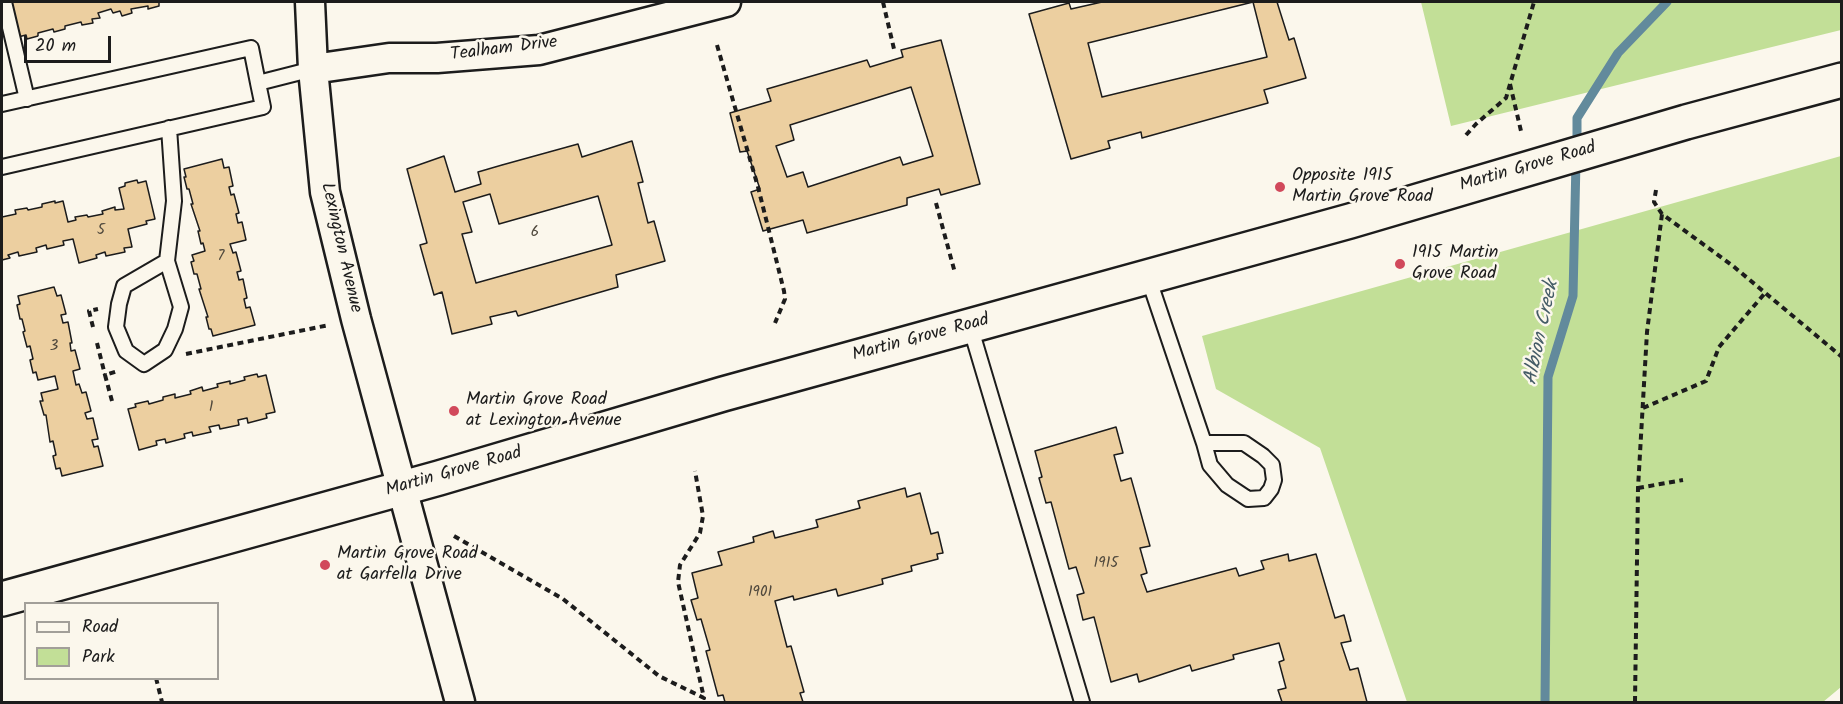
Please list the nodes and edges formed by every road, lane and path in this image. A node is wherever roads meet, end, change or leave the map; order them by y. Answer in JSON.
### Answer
{"nodes":[{"id":1,"x":4,"y":2,"type":"edge"},
{"id":2,"x":310,"y":2,"type":"edge"},
{"id":3,"x":726,"y":2,"type":"edge"},
{"id":4,"x":883,"y":2,"type":"edge"},
{"id":5,"x":1534,"y":2,"type":"edge"},
{"id":6,"x":717,"y":45,"type":"dead end"},
{"id":7,"x":894,"y":49,"type":"dead end"},
{"id":8,"x":313,"y":69,"type":"junction"},
{"id":9,"x":1842,"y":80,"type":"edge"},
{"id":10,"x":258,"y":83,"type":"junction"},
{"id":11,"x":1510,"y":83,"type":"junction"},
{"id":12,"x":27,"y":99,"type":"junction"},
{"id":13,"x":2,"y":104,"type":"edge"},
{"id":14,"x":169,"y":128,"type":"junction"},
{"id":15,"x":1521,"y":131,"type":"dead end"},
{"id":16,"x":1466,"y":135,"type":"dead end"},
{"id":17,"x":2,"y":167,"type":"edge"},
{"id":18,"x":1656,"y":189,"type":"dead end"},
{"id":19,"x":936,"y":203,"type":"dead end"},
{"id":20,"x":1662,"y":214,"type":"junction"},
{"id":21,"x":167,"y":261,"type":"junction"},
{"id":22,"x":955,"y":273,"type":"dead end"},
{"id":23,"x":1148,"y":277,"type":"junction"},
{"id":24,"x":1766,"y":293,"type":"junction"},
{"id":25,"x":356,"y":319,"type":"junction"},
{"id":26,"x":775,"y":323,"type":"dead end"},
{"id":27,"x":970,"y":326,"type":"junction"},
{"id":28,"x":1842,"y":357,"type":"edge"},
{"id":29,"x":144,"y":364,"type":"junction"},
{"id":30,"x":112,"y":401,"type":"dead end"},
{"id":31,"x":1643,"y":408,"type":"junction"},
{"id":32,"x":1204,"y":443,"type":"junction"},
{"id":33,"x":695,"y":471,"type":"dead end"},
{"id":34,"x":1683,"y":480,"type":"dead end"},
{"id":35,"x":402,"y":488,"type":"junction"},
{"id":36,"x":1638,"y":488,"type":"junction"},
{"id":37,"x":454,"y":536,"type":"dead end"},
{"id":38,"x":2,"y":600,"type":"edge"},
{"id":39,"x":156,"y":680,"type":"edge"},
{"id":40,"x":162,"y":702,"type":"edge"},
{"id":41,"x":460,"y":702,"type":"edge"},
{"id":42,"x":1082,"y":702,"type":"edge"},
{"id":43,"x":1635,"y":702,"type":"edge"}],
"edges":[{"from":1,"to":12,"type":"lane"},
{"from":2,"to":8,"type":"street","name":"Lexington Avenue"},
{"from":3,"to":8,"type":"street","name":"Tealham Drive"},
{"from":4,"to":7,"type":"path"},
{"from":5,"to":11,"type":"path"},
{"from":6,"to":26,"type":"path"},
{"from":8,"to":10,"type":"lane"},
{"from":8,"to":25,"type":"street","name":"Lexington Avenue"},
{"from":9,"to":23,"type":"main road","name":"Martin Grove Road"},
{"from":10,"to":12,"type":"lane"},
{"from":10,"to":14,"type":"lane"},
{"from":11,"to":15,"type":"path"},
{"from":11,"to":16,"type":"path"},
{"from":12,"to":13,"type":"lane"},
{"from":14,"to":17,"type":"lane"},
{"from":14,"to":21,"type":"lane"},
{"from":18,"to":20,"type":"path"},
{"from":19,"to":22,"type":"path"},
{"from":20,"to":24,"type":"path"},
{"from":20,"to":31,"type":"path"},
{"from":21,"to":29,"type":"lane"},
{"from":21,"to":29,"type":"lane"},
{"from":23,"to":27,"type":"main road","name":"Martin Grove Road"},
{"from":23,"to":32,"type":"lane"},
{"from":24,"to":28,"type":"path"},
{"from":24,"to":31,"type":"path"},
{"from":25,"to":29,"type":"path"},
{"from":25,"to":35,"type":"street","name":"Lexington Avenue"},
{"from":27,"to":35,"type":"main road","name":"Martin Grove Road"},
{"from":27,"to":42,"type":"lane"},
{"from":29,"to":30,"type":"path"},
{"from":31,"to":36,"type":"path"},
{"from":32,"to":32,"type":"lane"},
{"from":33,"to":37,"type":"path"},
{"from":34,"to":36,"type":"path"},
{"from":35,"to":38,"type":"main road","name":"Martin Grove Road"},
{"from":35,"to":41,"type":"street","name":"Lexington Avenue"},
{"from":36,"to":43,"type":"path"},
{"from":39,"to":40,"type":"path"}]}
